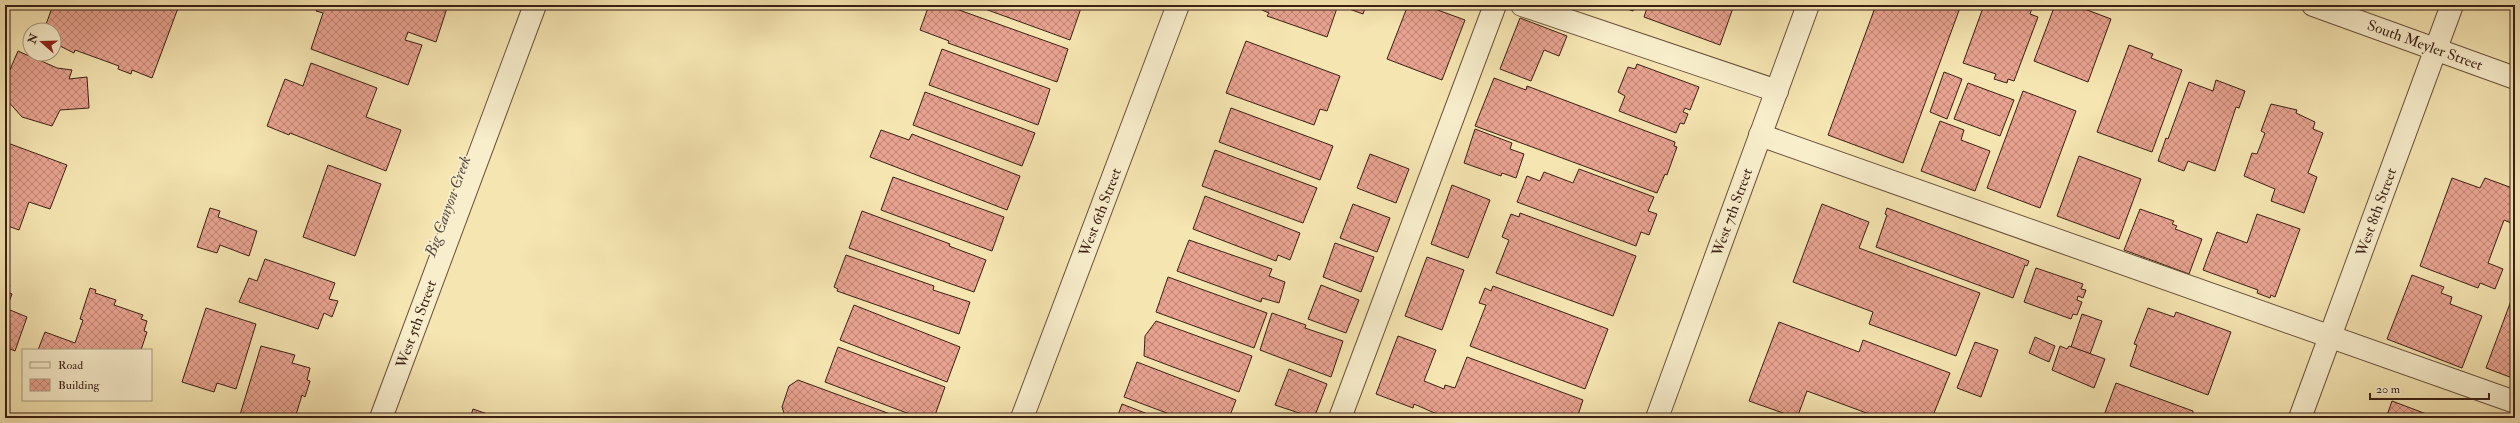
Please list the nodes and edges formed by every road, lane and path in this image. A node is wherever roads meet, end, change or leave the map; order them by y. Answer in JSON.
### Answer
{"nodes":[{"id":1,"x":535,"y":5,"type":"edge"},
{"id":2,"x":1178,"y":5,"type":"edge"},
{"id":3,"x":1495,"y":5,"type":"edge"},
{"id":4,"x":1522,"y":5,"type":"edge"},
{"id":5,"x":1808,"y":5,"type":"edge"},
{"id":6,"x":2313,"y":5,"type":"edge"},
{"id":7,"x":2452,"y":5,"type":"edge"},
{"id":8,"x":2437,"y":48,"type":"junction"},
{"id":9,"x":2515,"y":78,"type":"edge"},
{"id":10,"x":1776,"y":91,"type":"junction"},
{"id":11,"x":1760,"y":136,"type":"junction"},
{"id":12,"x":2331,"y":336,"type":"junction"},
{"id":13,"x":2515,"y":402,"type":"edge"},
{"id":14,"x":382,"y":418,"type":"edge"},
{"id":15,"x":1022,"y":418,"type":"edge"},
{"id":16,"x":1340,"y":418,"type":"edge"},
{"id":17,"x":1657,"y":418,"type":"edge"},
{"id":18,"x":2300,"y":418,"type":"edge"}],
"edges":[{"from":1,"to":14,"type":"street","name":"West 5th Street"},
{"from":2,"to":15,"type":"street","name":"West 6th Street"},
{"from":3,"to":16,"type":"street"},
{"from":4,"to":10,"type":"street"},
{"from":5,"to":10,"type":"street","name":"West 7th Street"},
{"from":6,"to":8,"type":"street","name":"South Meyler Street"},
{"from":7,"to":8,"type":"street","name":"West 8th Street"},
{"from":8,"to":9,"type":"street","name":"South Meyler Street"},
{"from":8,"to":12,"type":"street","name":"West 8th Street"},
{"from":10,"to":11,"type":"street","name":"West 7th Street"},
{"from":11,"to":12,"type":"street"},
{"from":11,"to":17,"type":"street","name":"West 7th Street"},
{"from":12,"to":13,"type":"street"},
{"from":12,"to":18,"type":"street","name":"West 8th Street"}]}
